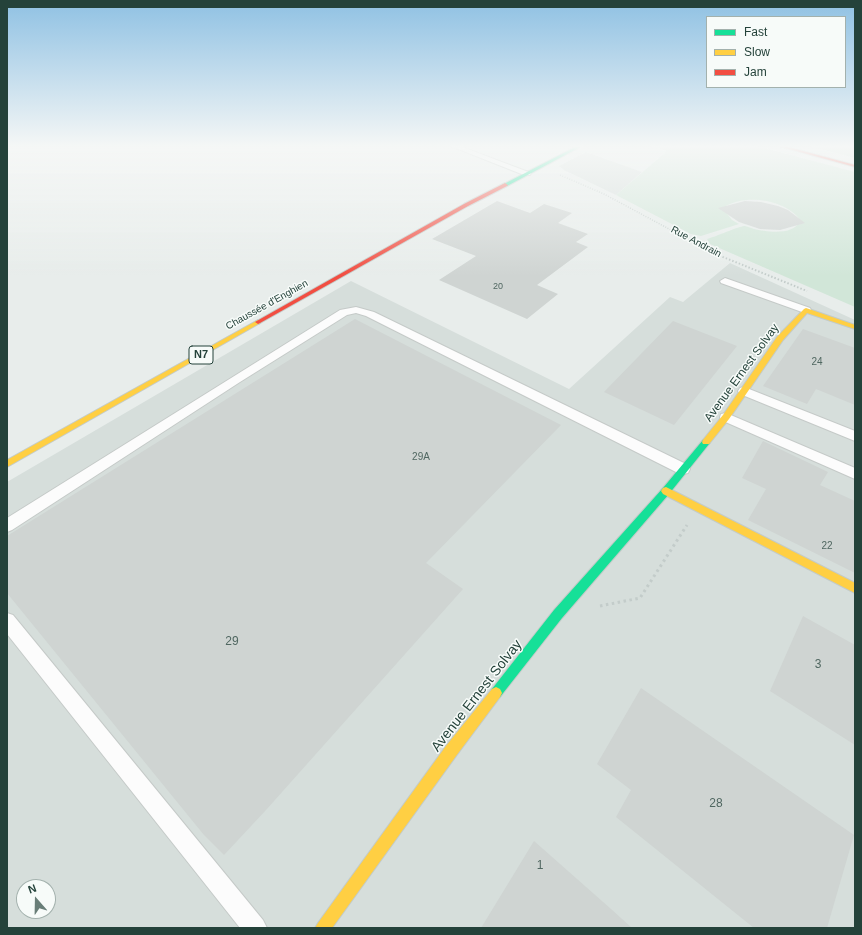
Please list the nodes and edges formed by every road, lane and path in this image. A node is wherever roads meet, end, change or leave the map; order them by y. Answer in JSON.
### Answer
{"nodes":[{"id":1,"x":497,"y":189,"type":"edge"},
{"id":2,"x":591,"y":189,"type":"edge"},
{"id":3,"x":725,"y":281,"type":"dead end"},
{"id":4,"x":807,"y":292,"type":"dead end"},
{"id":5,"x":806,"y":310,"type":"junction"},
{"id":6,"x":855,"y":327,"type":"edge"},
{"id":7,"x":744,"y":391,"type":"junction"},
{"id":8,"x":726,"y":417,"type":"junction"},
{"id":9,"x":855,"y":436,"type":"edge"},
{"id":10,"x":7,"y":464,"type":"edge"},
{"id":11,"x":683,"y":469,"type":"junction"},
{"id":12,"x":855,"y":474,"type":"edge"},
{"id":13,"x":666,"y":491,"type":"junction"},
{"id":14,"x":698,"y":508,"type":"junction"},
{"id":15,"x":7,"y":526,"type":"edge"},
{"id":16,"x":855,"y":588,"type":"edge"},
{"id":17,"x":595,"y":606,"type":"dead end"},
{"id":18,"x":7,"y":621,"type":"edge"},
{"id":19,"x":255,"y":928,"type":"edge"},
{"id":20,"x":323,"y":928,"type":"edge"}],
"edges":[{"from":1,"to":10,"type":"main road","name":"Chaussée d'Enghien","number":"N7"},
{"from":2,"to":4,"type":"path","name":"Rue Andrain"},
{"from":3,"to":5,"type":"lane"},
{"from":5,"to":6,"type":"main road"},
{"from":5,"to":7,"type":"main road","name":"Avenue Ernest Solvay"},
{"from":7,"to":8,"type":"main road","name":"Avenue Ernest Solvay"},
{"from":7,"to":9,"type":"lane"},
{"from":8,"to":11,"type":"main road","name":"Avenue Ernest Solvay"},
{"from":8,"to":12,"type":"lane"},
{"from":11,"to":13,"type":"main road","name":"Avenue Ernest Solvay"},
{"from":11,"to":15,"type":"lane"},
{"from":13,"to":14,"type":"main road"},
{"from":13,"to":20,"type":"main road","name":"Avenue Ernest Solvay"},
{"from":14,"to":16,"type":"main road"},
{"from":14,"to":17,"type":"path"},
{"from":18,"to":19,"type":"lane"}]}
